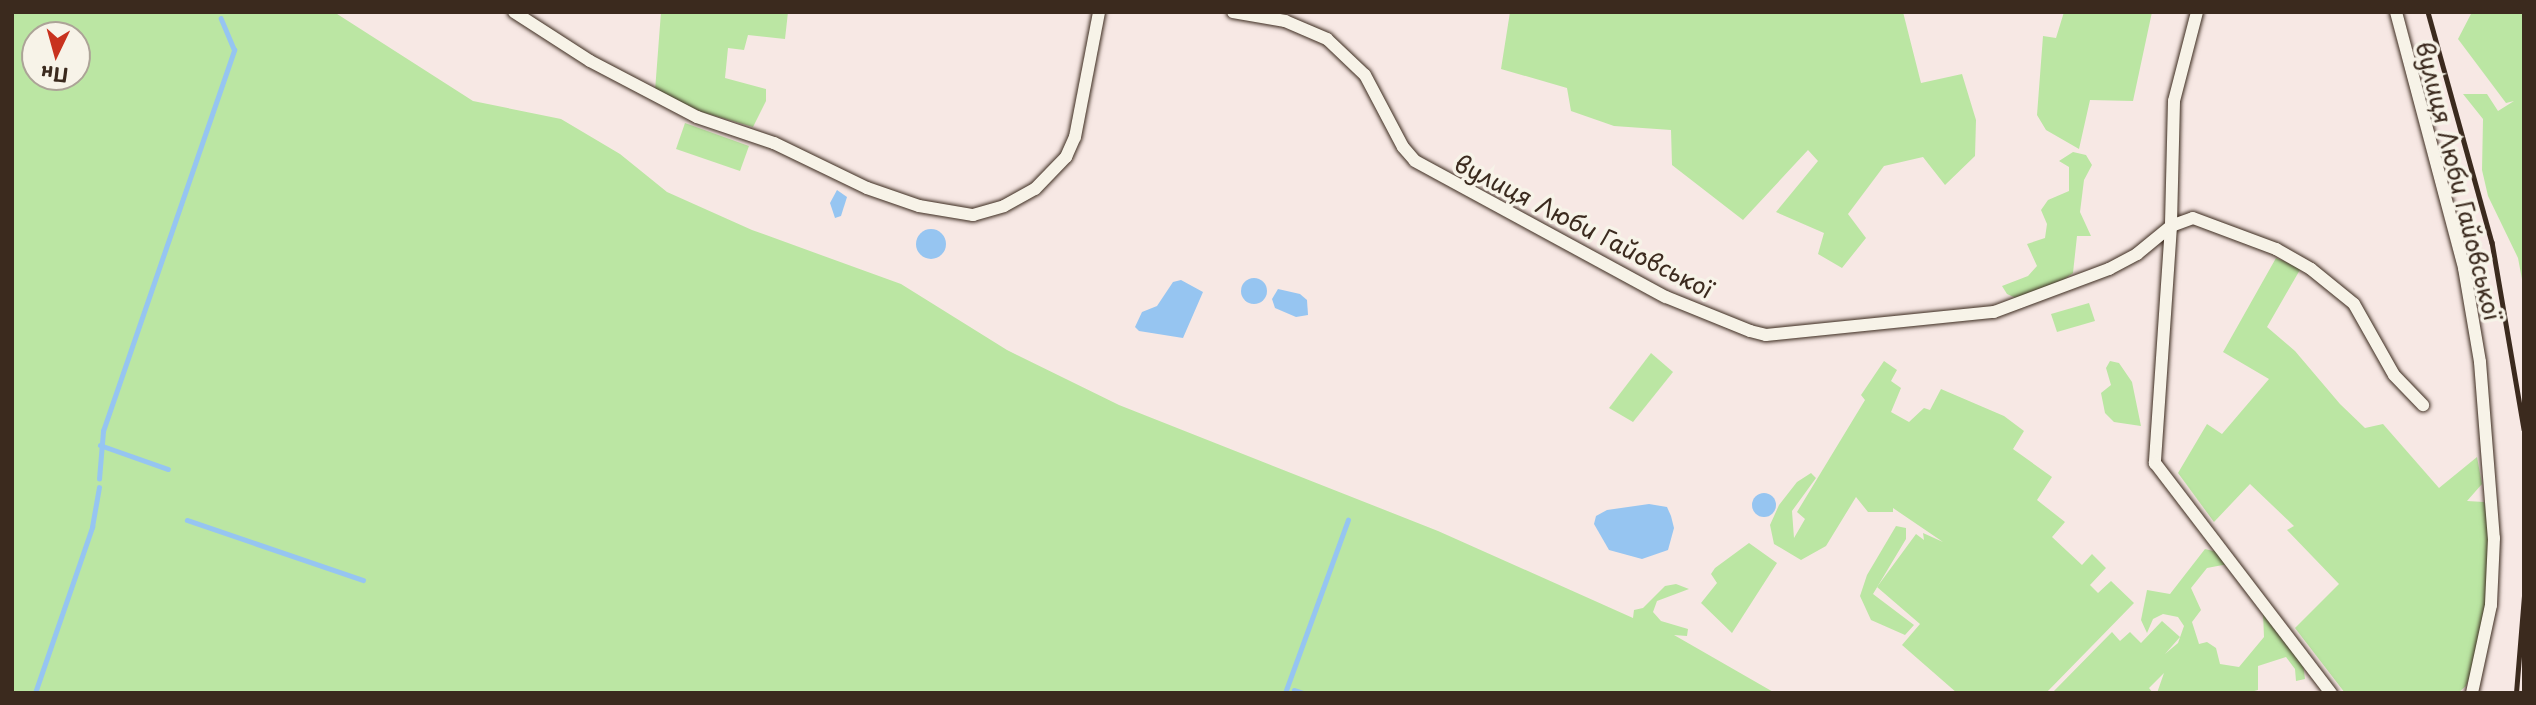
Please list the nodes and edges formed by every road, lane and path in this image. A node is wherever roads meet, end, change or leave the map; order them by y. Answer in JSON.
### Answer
{"nodes":[{"id":1,"x":514,"y":12,"type":"edge"},
{"id":2,"x":1099,"y":12,"type":"edge"},
{"id":3,"x":1233,"y":12,"type":"edge"},
{"id":4,"x":2197,"y":12,"type":"edge"},
{"id":5,"x":2396,"y":12,"type":"edge"},
{"id":6,"x":2171,"y":226,"type":"junction"},
{"id":7,"x":2423,"y":405,"type":"dead end"},
{"id":8,"x":2331,"y":693,"type":"edge"},
{"id":9,"x":2473,"y":693,"type":"edge"}],
"edges":[{"from":1,"to":2,"type":"street"},
{"from":3,"to":6,"type":"street","name":"вулиця Люби Гайовської"},
{"from":4,"to":6,"type":"street"},
{"from":5,"to":9,"type":"street","name":"вулиця Люби Гайовської"},
{"from":6,"to":7,"type":"street"},
{"from":6,"to":8,"type":"street"}]}
